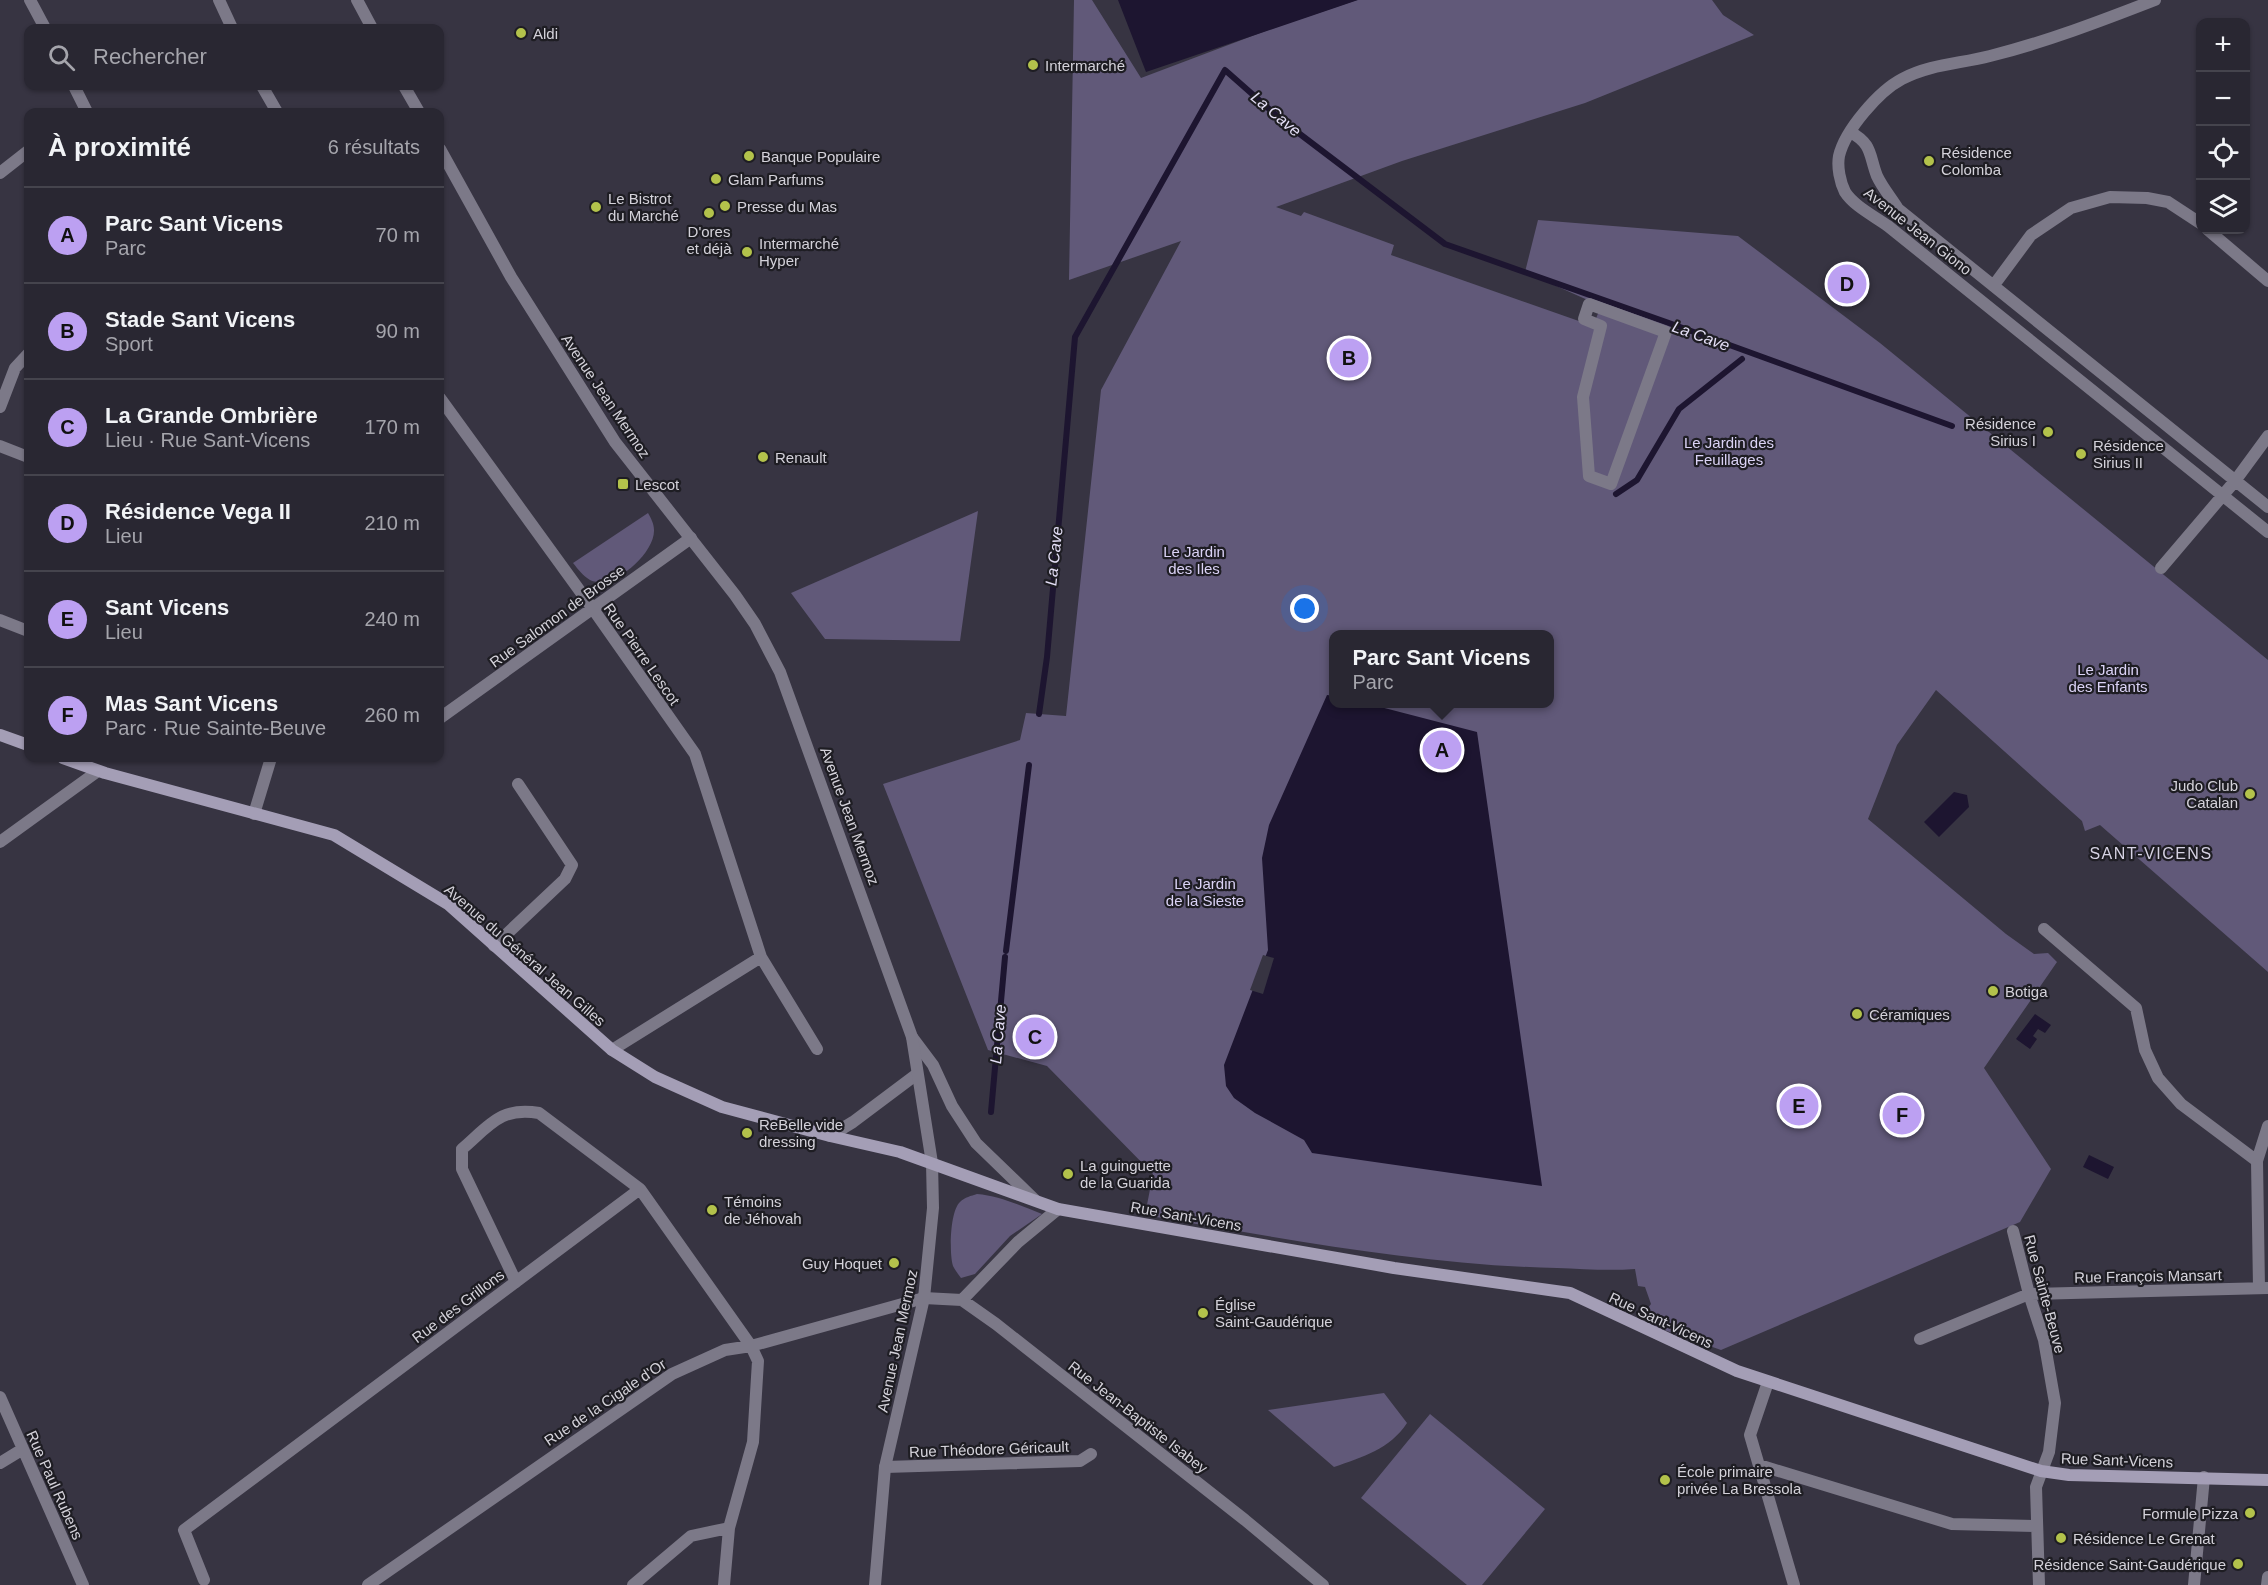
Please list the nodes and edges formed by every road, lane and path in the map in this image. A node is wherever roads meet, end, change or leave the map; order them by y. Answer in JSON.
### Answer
{"nodes":[{"id":1,"x":30,"y":0,"type":"edge"},
{"id":2,"x":219,"y":0,"type":"edge"},
{"id":3,"x":357,"y":0,"type":"edge"},
{"id":4,"x":2155,"y":0,"type":"edge"},
{"id":5,"x":43,"y":24,"type":"edge"},
{"id":6,"x":230,"y":24,"type":"edge"},
{"id":7,"x":370,"y":24,"type":"edge"},
{"id":8,"x":76,"y":90,"type":"edge"},
{"id":9,"x":264,"y":90,"type":"edge"},
{"id":10,"x":406,"y":90,"type":"edge"},
{"id":11,"x":83,"y":108,"type":"edge"},
{"id":12,"x":275,"y":108,"type":"edge"},
{"id":13,"x":417,"y":108,"type":"edge"},
{"id":14,"x":1850,"y":132,"type":"junction"},
{"id":15,"x":24,"y":154,"type":"edge"},
{"id":16,"x":444,"y":156,"type":"edge"},
{"id":17,"x":0,"y":173,"type":"edge"},
{"id":18,"x":2196,"y":220,"type":"edge"},
{"id":19,"x":2213,"y":234,"type":"edge"},
{"id":20,"x":2268,"y":281,"type":"edge"},
{"id":21,"x":1994,"y":285,"type":"junction"},
{"id":22,"x":1666,"y":332,"type":"joint"},
{"id":23,"x":24,"y":358,"type":"edge"},
{"id":24,"x":444,"y":404,"type":"edge"},
{"id":25,"x":0,"y":407,"type":"edge"},
{"id":26,"x":2268,"y":436,"type":"edge"},
{"id":27,"x":0,"y":446,"type":"edge"},
{"id":28,"x":24,"y":455,"type":"edge"},
{"id":29,"x":2235,"y":481,"type":"junction"},
{"id":30,"x":2223,"y":495,"type":"junction"},
{"id":31,"x":2268,"y":507,"type":"edge"},
{"id":32,"x":2268,"y":532,"type":"edge"},
{"id":33,"x":691,"y":538,"type":"junction"},
{"id":34,"x":2161,"y":568,"type":"dead end"},
{"id":35,"x":593,"y":609,"type":"junction"},
{"id":36,"x":0,"y":620,"type":"edge"},
{"id":37,"x":24,"y":629,"type":"edge"},
{"id":38,"x":444,"y":715,"type":"edge"},
{"id":39,"x":0,"y":735,"type":"edge"},
{"id":40,"x":24,"y":744,"type":"edge"},
{"id":41,"x":74,"y":762,"type":"edge"},
{"id":42,"x":270,"y":762,"type":"edge"},
{"id":43,"x":98,"y":771,"type":"junction"},
{"id":44,"x":518,"y":784,"type":"dead end"},
{"id":45,"x":254,"y":814,"type":"junction"},
{"id":46,"x":0,"y":842,"type":"edge"},
{"id":47,"x":2044,"y":929,"type":"dead end"},
{"id":48,"x":494,"y":946,"type":"junction"},
{"id":49,"x":761,"y":957,"type":"junction"},
{"id":50,"x":912,"y":1036,"type":"junction"},
{"id":51,"x":817,"y":1049,"type":"dead end"},
{"id":52,"x":612,"y":1050,"type":"junction"},
{"id":53,"x":917,"y":1074,"type":"junction"},
{"id":54,"x":2268,"y":1126,"type":"edge"},
{"id":55,"x":830,"y":1136,"type":"junction"},
{"id":56,"x":2258,"y":1161,"type":"junction"},
{"id":57,"x":932,"y":1163,"type":"junction"},
{"id":58,"x":640,"y":1188,"type":"junction"},
{"id":59,"x":1035,"y":1200,"type":"junction"},
{"id":60,"x":1058,"y":1209,"type":"junction"},
{"id":61,"x":2013,"y":1230,"type":"dead end"},
{"id":62,"x":516,"y":1282,"type":"junction"},
{"id":63,"x":2264,"y":1288,"type":"edge"},
{"id":64,"x":2029,"y":1294,"type":"junction"},
{"id":65,"x":924,"y":1298,"type":"junction"},
{"id":66,"x":962,"y":1300,"type":"junction"},
{"id":67,"x":1920,"y":1339,"type":"dead end"},
{"id":68,"x":751,"y":1346,"type":"junction"},
{"id":69,"x":1768,"y":1382,"type":"junction"},
{"id":70,"x":0,"y":1396,"type":"edge"},
{"id":71,"x":23,"y":1449,"type":"junction"},
{"id":72,"x":1091,"y":1454,"type":"dead end"},
{"id":73,"x":0,"y":1462,"type":"edge"},
{"id":74,"x":1759,"y":1465,"type":"junction"},
{"id":75,"x":885,"y":1467,"type":"junction"},
{"id":76,"x":2041,"y":1471,"type":"junction"},
{"id":77,"x":2204,"y":1477,"type":"junction"},
{"id":78,"x":2268,"y":1480,"type":"edge"},
{"id":79,"x":2036,"y":1526,"type":"junction"},
{"id":80,"x":729,"y":1528,"type":"junction"},
{"id":81,"x":2268,"y":1577,"type":"edge"},
{"id":82,"x":204,"y":1580,"type":"dead end"},
{"id":83,"x":83,"y":1585,"type":"edge"},
{"id":84,"x":368,"y":1585,"type":"edge"},
{"id":85,"x":633,"y":1585,"type":"edge"},
{"id":86,"x":724,"y":1585,"type":"edge"},
{"id":87,"x":875,"y":1585,"type":"edge"},
{"id":88,"x":1323,"y":1585,"type":"edge"},
{"id":89,"x":1794,"y":1585,"type":"edge"},
{"id":90,"x":2038,"y":1585,"type":"edge"},
{"id":91,"x":2194,"y":1585,"type":"edge"},
{"id":92,"x":2267,"y":1585,"type":"edge"}],
"edges":[{"from":1,"to":5,"type":"street"},
{"from":2,"to":6,"type":"street"},
{"from":3,"to":7,"type":"street"},
{"from":4,"to":14,"type":"street"},
{"from":8,"to":11,"type":"street"},
{"from":9,"to":12,"type":"street"},
{"from":10,"to":13,"type":"street"},
{"from":14,"to":21,"type":"street","name":"Avenue Jean Giono"},
{"from":14,"to":30,"type":"street","name":"Avenue Jean Giono"},
{"from":15,"to":17,"type":"street"},
{"from":16,"to":33,"type":"street","name":"Avenue Jean Mermoz"},
{"from":18,"to":21,"type":"street"},
{"from":19,"to":20,"type":"street"},
{"from":21,"to":29,"type":"street","name":"Avenue Jean Giono"},
{"from":22,"to":22,"type":"street"},
{"from":23,"to":25,"type":"street"},
{"from":24,"to":35,"type":"street","name":"Rue Pierre Lescot"},
{"from":26,"to":29,"type":"street"},
{"from":27,"to":28,"type":"street"},
{"from":29,"to":30,"type":"street"},
{"from":29,"to":31,"type":"street","name":"Avenue Jean Giono"},
{"from":30,"to":32,"type":"street","name":"Avenue Jean Giono"},
{"from":30,"to":34,"type":"street"},
{"from":33,"to":35,"type":"street","name":"Rue Salomon de Brosse"},
{"from":33,"to":50,"type":"street","name":"Avenue Jean Mermoz"},
{"from":35,"to":38,"type":"street","name":"Rue Salomon de Brosse"},
{"from":35,"to":49,"type":"street","name":"Rue Pierre Lescot"},
{"from":36,"to":37,"type":"street"},
{"from":39,"to":40,"type":"main road"},
{"from":41,"to":43,"type":"main road","name":"Avenue du Général Jean Gilles"},
{"from":42,"to":45,"type":"street"},
{"from":43,"to":45,"type":"main road","name":"Avenue du Général Jean Gilles"},
{"from":43,"to":46,"type":"street"},
{"from":44,"to":48,"type":"street"},
{"from":45,"to":48,"type":"main road","name":"Avenue du Général Jean Gilles"},
{"from":47,"to":56,"type":"street"},
{"from":48,"to":52,"type":"main road","name":"Avenue du Général Jean Gilles"},
{"from":49,"to":51,"type":"street","name":"Rue Pierre Lescot"},
{"from":49,"to":52,"type":"street"},
{"from":50,"to":53,"type":"street","name":"Avenue Jean Mermoz"},
{"from":50,"to":59,"type":"street","name":"Rue Sant-Vicens"},
{"from":52,"to":55,"type":"main road","name":"Avenue du Général Jean Gilles"},
{"from":53,"to":55,"type":"street"},
{"from":53,"to":57,"type":"street","name":"Avenue Jean Mermoz"},
{"from":54,"to":56,"type":"street"},
{"from":55,"to":57,"type":"main road","name":"Avenue du Général Jean Gilles"},
{"from":56,"to":63,"type":"street"},
{"from":57,"to":59,"type":"main road","name":"Rue Sant-Vicens"},
{"from":57,"to":65,"type":"street","name":"Avenue Jean Mermoz"},
{"from":58,"to":62,"type":"street","name":"Rue des Grillons"},
{"from":58,"to":62,"type":"street"},
{"from":58,"to":68,"type":"street"},
{"from":59,"to":60,"type":"main road","name":"Rue Sant-Vicens"},
{"from":60,"to":66,"type":"street"},
{"from":60,"to":69,"type":"main road","name":"Rue Sant-Vicens"},
{"from":61,"to":64,"type":"street","name":"Rue Sainte-Beuve"},
{"from":62,"to":82,"type":"street","name":"Rue des Grillons"},
{"from":63,"to":64,"type":"street","name":"Rue François Mansart"},
{"from":64,"to":67,"type":"street"},
{"from":64,"to":76,"type":"street","name":"Rue Sainte-Beuve"},
{"from":65,"to":66,"type":"street"},
{"from":65,"to":68,"type":"street","name":"Rue de la Cigale d'Or"},
{"from":65,"to":75,"type":"street","name":"Avenue Jean Mermoz"},
{"from":66,"to":88,"type":"street","name":"Rue Jean-Baptiste Isabey"},
{"from":68,"to":80,"type":"street"},
{"from":68,"to":84,"type":"street","name":"Rue de la Cigale d'Or"},
{"from":69,"to":74,"type":"street"},
{"from":69,"to":76,"type":"main road","name":"Rue Sant-Vicens"},
{"from":70,"to":71,"type":"street","name":"Rue Paul Rubens"},
{"from":71,"to":73,"type":"street"},
{"from":71,"to":83,"type":"street","name":"Rue Paul Rubens"},
{"from":72,"to":75,"type":"street","name":"Rue Théodore Géricault"},
{"from":74,"to":79,"type":"street"},
{"from":74,"to":89,"type":"street"},
{"from":75,"to":87,"type":"street","name":"Avenue Jean Mermoz"},
{"from":76,"to":77,"type":"main road","name":"Rue Sant-Vicens"},
{"from":76,"to":79,"type":"street","name":"Rue Sainte-Beuve"},
{"from":77,"to":78,"type":"main road","name":"Rue Sant-Vicens"},
{"from":77,"to":91,"type":"street"},
{"from":79,"to":90,"type":"street","name":"Rue Sainte-Beuve"},
{"from":80,"to":85,"type":"street"},
{"from":80,"to":86,"type":"street"},
{"from":81,"to":92,"type":"street"}]}
